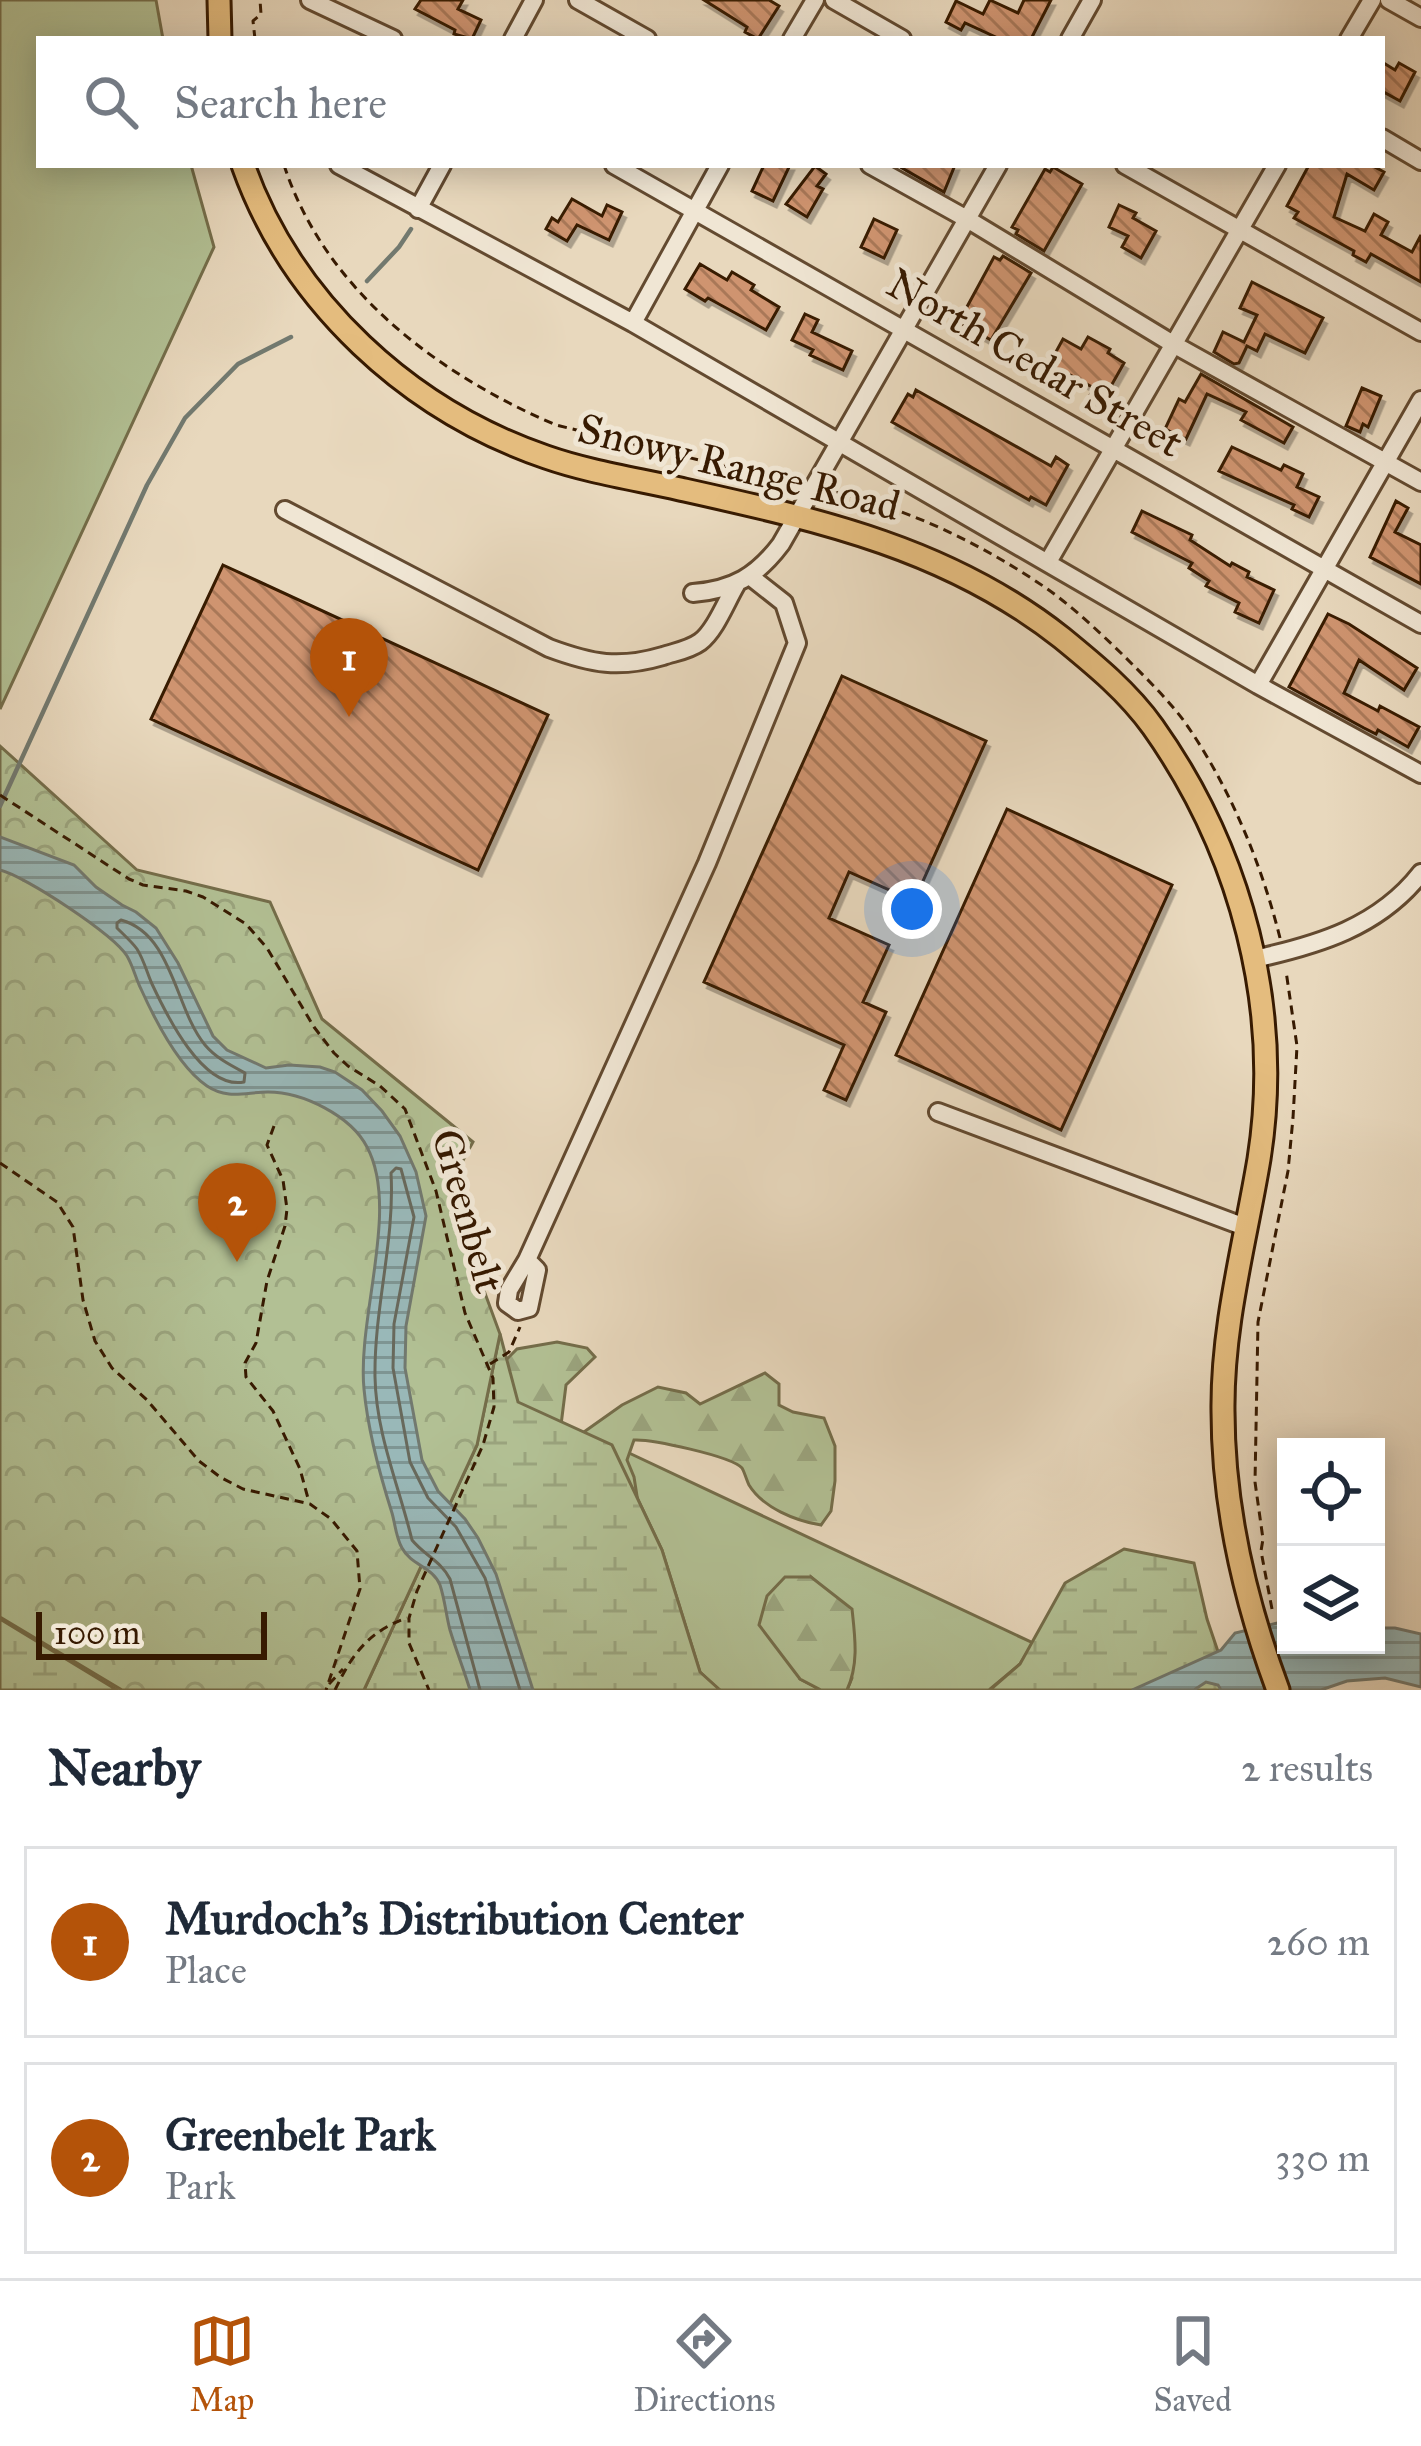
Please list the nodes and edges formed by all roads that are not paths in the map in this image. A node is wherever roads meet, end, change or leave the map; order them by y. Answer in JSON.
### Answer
{"nodes":[{"id":1,"x":219,"y":0,"type":"edge"},
{"id":2,"x":310,"y":0,"type":"edge"},
{"id":3,"x":534,"y":0,"type":"edge"},
{"id":4,"x":578,"y":0,"type":"edge"},
{"id":5,"x":814,"y":0,"type":"edge"},
{"id":6,"x":834,"y":0,"type":"edge"},
{"id":7,"x":1092,"y":0,"type":"edge"},
{"id":8,"x":1372,"y":0,"type":"edge"},
{"id":9,"x":1389,"y":0,"type":"edge"},
{"id":10,"x":1421,"y":17,"type":"edge"},
{"id":11,"x":220,"y":36,"type":"edge"},
{"id":12,"x":387,"y":36,"type":"edge"},
{"id":13,"x":515,"y":36,"type":"edge"},
{"id":14,"x":642,"y":36,"type":"edge"},
{"id":15,"x":794,"y":36,"type":"edge"},
{"id":16,"x":897,"y":36,"type":"edge"},
{"id":17,"x":1072,"y":36,"type":"edge"},
{"id":18,"x":1351,"y":36,"type":"edge"},
{"id":19,"x":1385,"y":141,"type":"edge"},
{"id":20,"x":1421,"y":161,"type":"edge"},
{"id":21,"x":244,"y":168,"type":"edge"},
{"id":22,"x":345,"y":168,"type":"edge"},
{"id":23,"x":440,"y":168,"type":"edge"},
{"id":24,"x":619,"y":168,"type":"edge"},
{"id":25,"x":718,"y":168,"type":"edge"},
{"id":26,"x":875,"y":168,"type":"edge"},
{"id":27,"x":996,"y":168,"type":"edge"},
{"id":28,"x":1130,"y":168,"type":"edge"},
{"id":29,"x":1274,"y":168,"type":"edge"},
{"id":30,"x":418,"y":208,"type":"junction"},
{"id":31,"x":694,"y":211,"type":"junction"},
{"id":32,"x":967,"y":220,"type":"junction"},
{"id":33,"x":1240,"y":229,"type":"junction"},
{"id":34,"x":632,"y":323,"type":"junction"},
{"id":35,"x":904,"y":329,"type":"junction"},
{"id":36,"x":1421,"y":332,"type":"edge"},
{"id":37,"x":1173,"y":344,"type":"junction"},
{"id":38,"x":1421,"y":400,"type":"edge"},
{"id":39,"x":839,"y":441,"type":"junction"},
{"id":40,"x":1113,"y":448,"type":"junction"},
{"id":41,"x":1385,"y":463,"type":"junction"},
{"id":42,"x":1421,"y":482,"type":"edge"},
{"id":43,"x":286,"y":510,"type":"dead end"},
{"id":44,"x":796,"y":515,"type":"junction"},
{"id":45,"x":1048,"y":562,"type":"junction"},
{"id":46,"x":1324,"y":568,"type":"junction"},
{"id":47,"x":743,"y":581,"type":"junction"},
{"id":48,"x":693,"y":593,"type":"dead end"},
{"id":49,"x":1421,"y":624,"type":"edge"},
{"id":50,"x":1258,"y":686,"type":"junction"},
{"id":51,"x":1421,"y":774,"type":"edge"},
{"id":52,"x":1421,"y":873,"type":"edge"},
{"id":53,"x":1254,"y":959,"type":"junction"},
{"id":54,"x":938,"y":1112,"type":"dead end"},
{"id":55,"x":1245,"y":1227,"type":"junction"},
{"id":56,"x":522,"y":1310,"type":"road end"},
{"id":57,"x":1278,"y":1690,"type":"edge"}],
"edges":[{"from":1,"to":11,"type":"main road"},
{"from":2,"to":12,"type":"street"},
{"from":3,"to":13,"type":"street"},
{"from":4,"to":14,"type":"street"},
{"from":5,"to":15,"type":"street"},
{"from":6,"to":16,"type":"street"},
{"from":7,"to":17,"type":"street"},
{"from":8,"to":18,"type":"street"},
{"from":9,"to":10,"type":"street"},
{"from":19,"to":20,"type":"street"},
{"from":21,"to":44,"type":"main road","name":"Snowy Range Road"},
{"from":22,"to":30,"type":"street"},
{"from":23,"to":30,"type":"street"},
{"from":24,"to":31,"type":"street","name":"North Cedar Street"},
{"from":25,"to":31,"type":"street"},
{"from":26,"to":32,"type":"street"},
{"from":27,"to":32,"type":"street"},
{"from":28,"to":33,"type":"street"},
{"from":29,"to":33,"type":"street"},
{"from":30,"to":34,"type":"street"},
{"from":31,"to":34,"type":"street"},
{"from":31,"to":35,"type":"street","name":"North Cedar Street"},
{"from":32,"to":35,"type":"street"},
{"from":32,"to":37,"type":"street"},
{"from":33,"to":36,"type":"street"},
{"from":33,"to":37,"type":"street"},
{"from":34,"to":39,"type":"street"},
{"from":35,"to":39,"type":"street"},
{"from":35,"to":40,"type":"street","name":"North Cedar Street"},
{"from":37,"to":40,"type":"street"},
{"from":37,"to":41,"type":"street"},
{"from":38,"to":41,"type":"street"},
{"from":39,"to":44,"type":"street"},
{"from":39,"to":45,"type":"street"},
{"from":40,"to":45,"type":"street"},
{"from":40,"to":46,"type":"street","name":"North Cedar Street"},
{"from":41,"to":42,"type":"street"},
{"from":41,"to":46,"type":"street"},
{"from":43,"to":47,"type":"street"},
{"from":44,"to":47,"type":"street"},
{"from":44,"to":53,"type":"main road","name":"Snowy Range Road"},
{"from":45,"to":50,"type":"street"},
{"from":46,"to":49,"type":"street","name":"North Cedar Street"},
{"from":46,"to":50,"type":"street"},
{"from":47,"to":48,"type":"street"},
{"from":47,"to":56,"type":"street"},
{"from":50,"to":51,"type":"street"},
{"from":52,"to":53,"type":"street"},
{"from":53,"to":55,"type":"main road","name":"Snowy Range Road"},
{"from":54,"to":55,"type":"street"},
{"from":55,"to":57,"type":"main road","name":"Snowy Range Road"}]}
